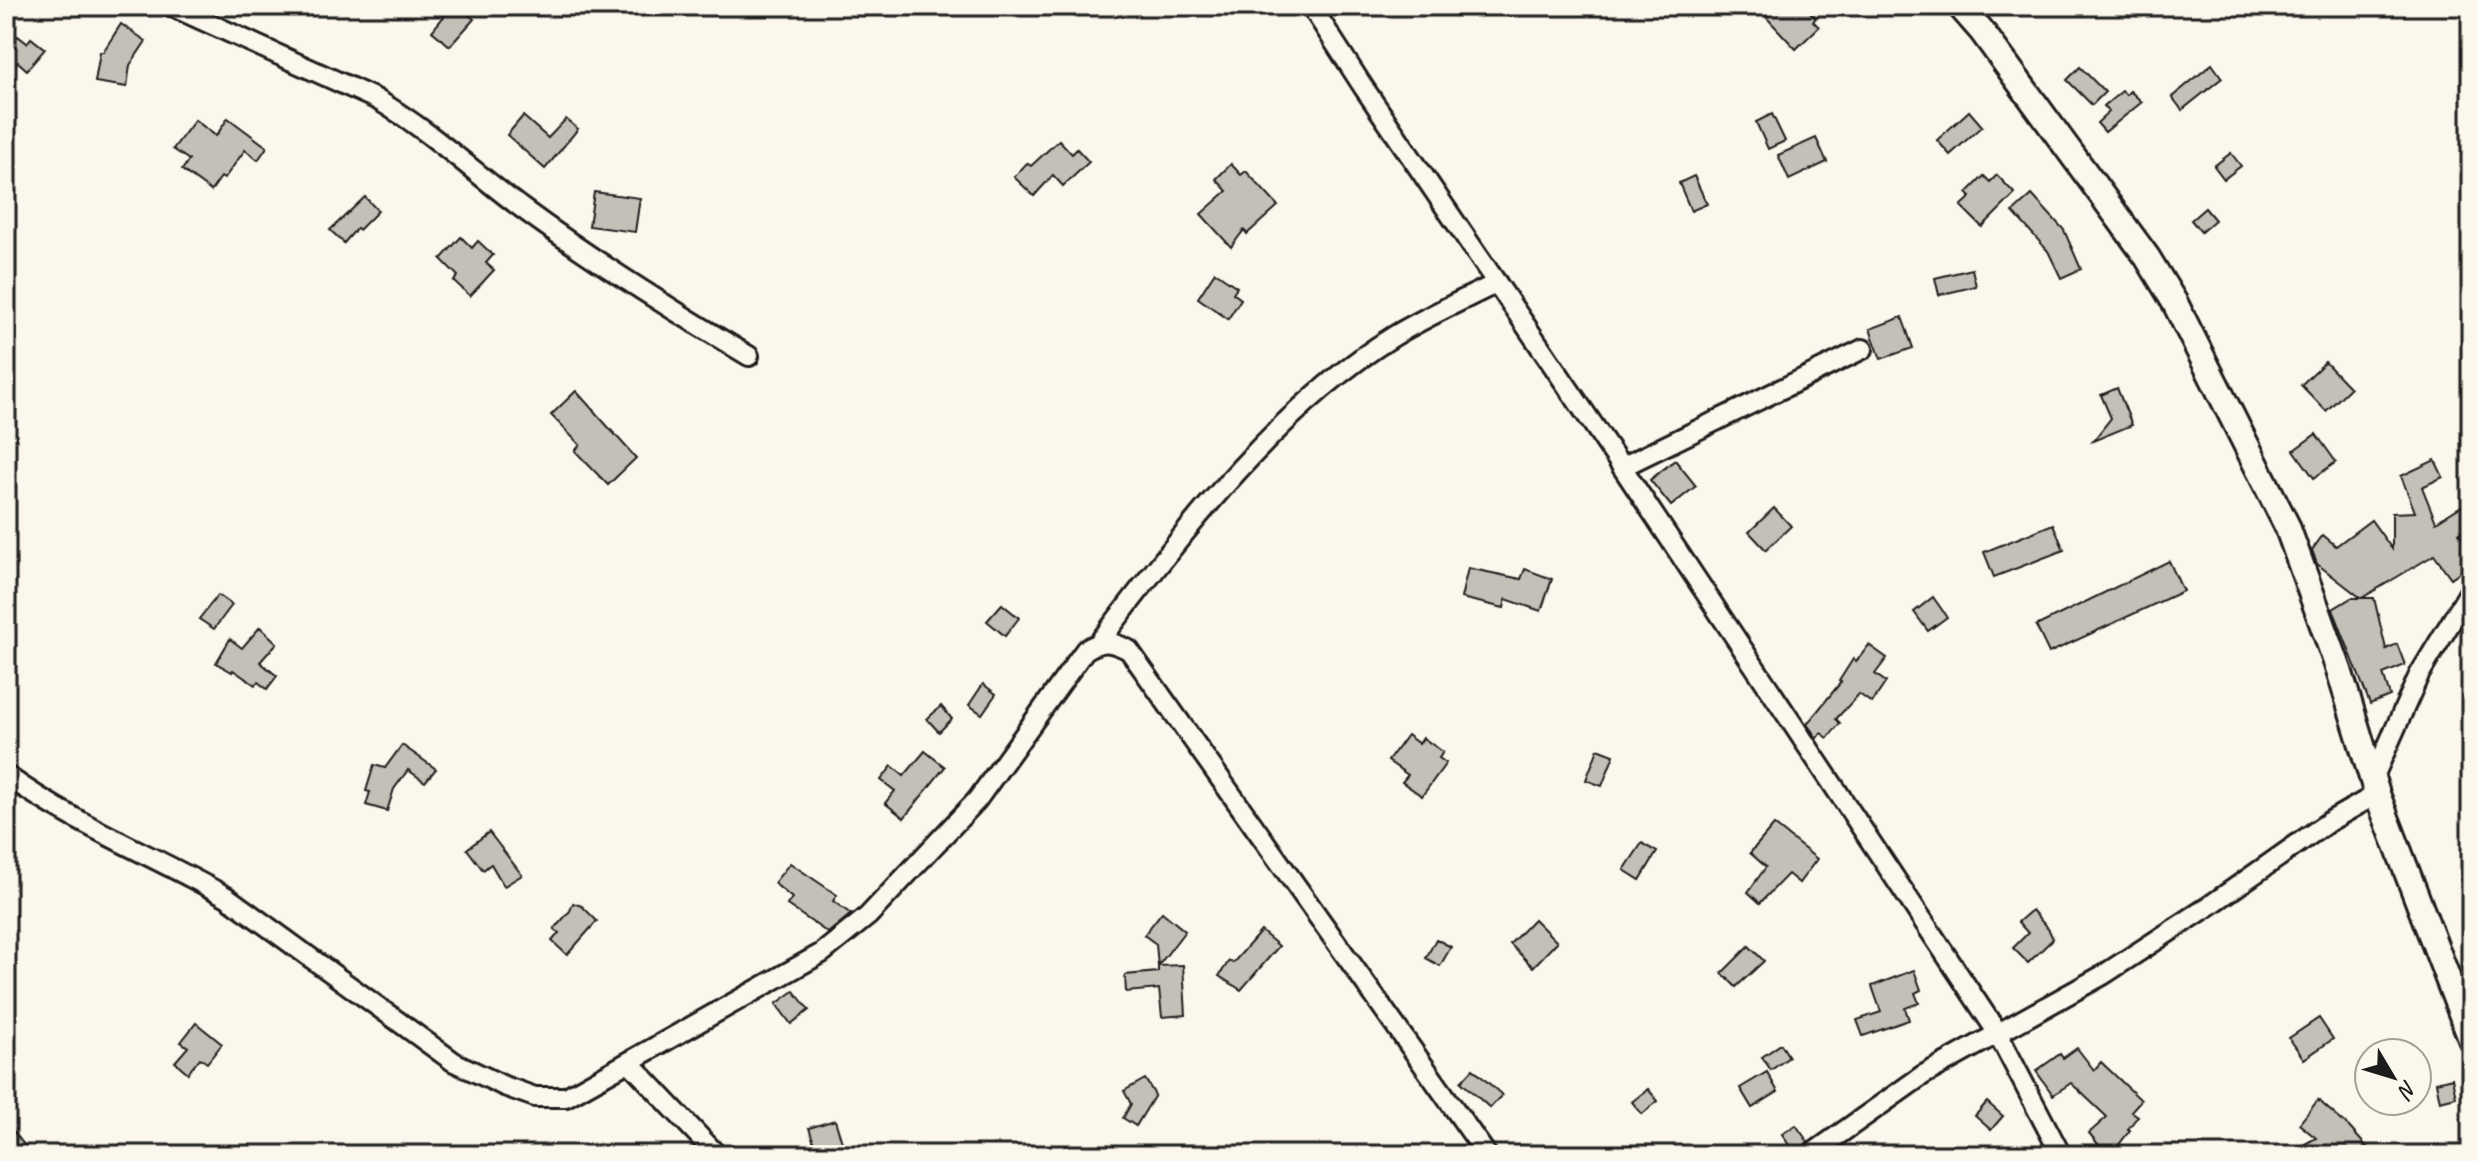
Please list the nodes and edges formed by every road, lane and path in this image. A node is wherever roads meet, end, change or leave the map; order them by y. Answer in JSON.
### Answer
{"nodes":[{"id":1,"x":171,"y":6,"type":"edge"},
{"id":2,"x":1311,"y":6,"type":"edge"},
{"id":3,"x":1960,"y":6,"type":"edge"},
{"id":4,"x":1497,"y":283,"type":"junction"},
{"id":5,"x":1863,"y":349,"type":"dead end"},
{"id":6,"x":749,"y":356,"type":"dead end"},
{"id":7,"x":1622,"y":467,"type":"junction"},
{"id":8,"x":2471,"y":589,"type":"edge"},
{"id":9,"x":1100,"y":641,"type":"junction"},
{"id":10,"x":6,"y":775,"type":"edge"},
{"id":11,"x":2374,"y":787,"type":"junction"},
{"id":12,"x":1997,"y":1032,"type":"junction"},
{"id":13,"x":2471,"y":1039,"type":"edge"},
{"id":14,"x":629,"y":1062,"type":"junction"},
{"id":15,"x":717,"y":1155,"type":"edge"},
{"id":16,"x":1487,"y":1155,"type":"edge"},
{"id":17,"x":1810,"y":1155,"type":"edge"},
{"id":18,"x":2061,"y":1155,"type":"edge"}],
"edges":[{"from":1,"to":6,"type":"street"},
{"from":2,"to":4,"type":"street"},
{"from":3,"to":11,"type":"street"},
{"from":4,"to":7,"type":"street"},
{"from":4,"to":9,"type":"street"},
{"from":5,"to":7,"type":"street"},
{"from":7,"to":12,"type":"street"},
{"from":8,"to":11,"type":"street"},
{"from":9,"to":14,"type":"street"},
{"from":9,"to":16,"type":"street"},
{"from":10,"to":14,"type":"street"},
{"from":11,"to":12,"type":"street"},
{"from":11,"to":13,"type":"street"},
{"from":12,"to":17,"type":"street"},
{"from":12,"to":18,"type":"street"},
{"from":14,"to":15,"type":"street"}]}
